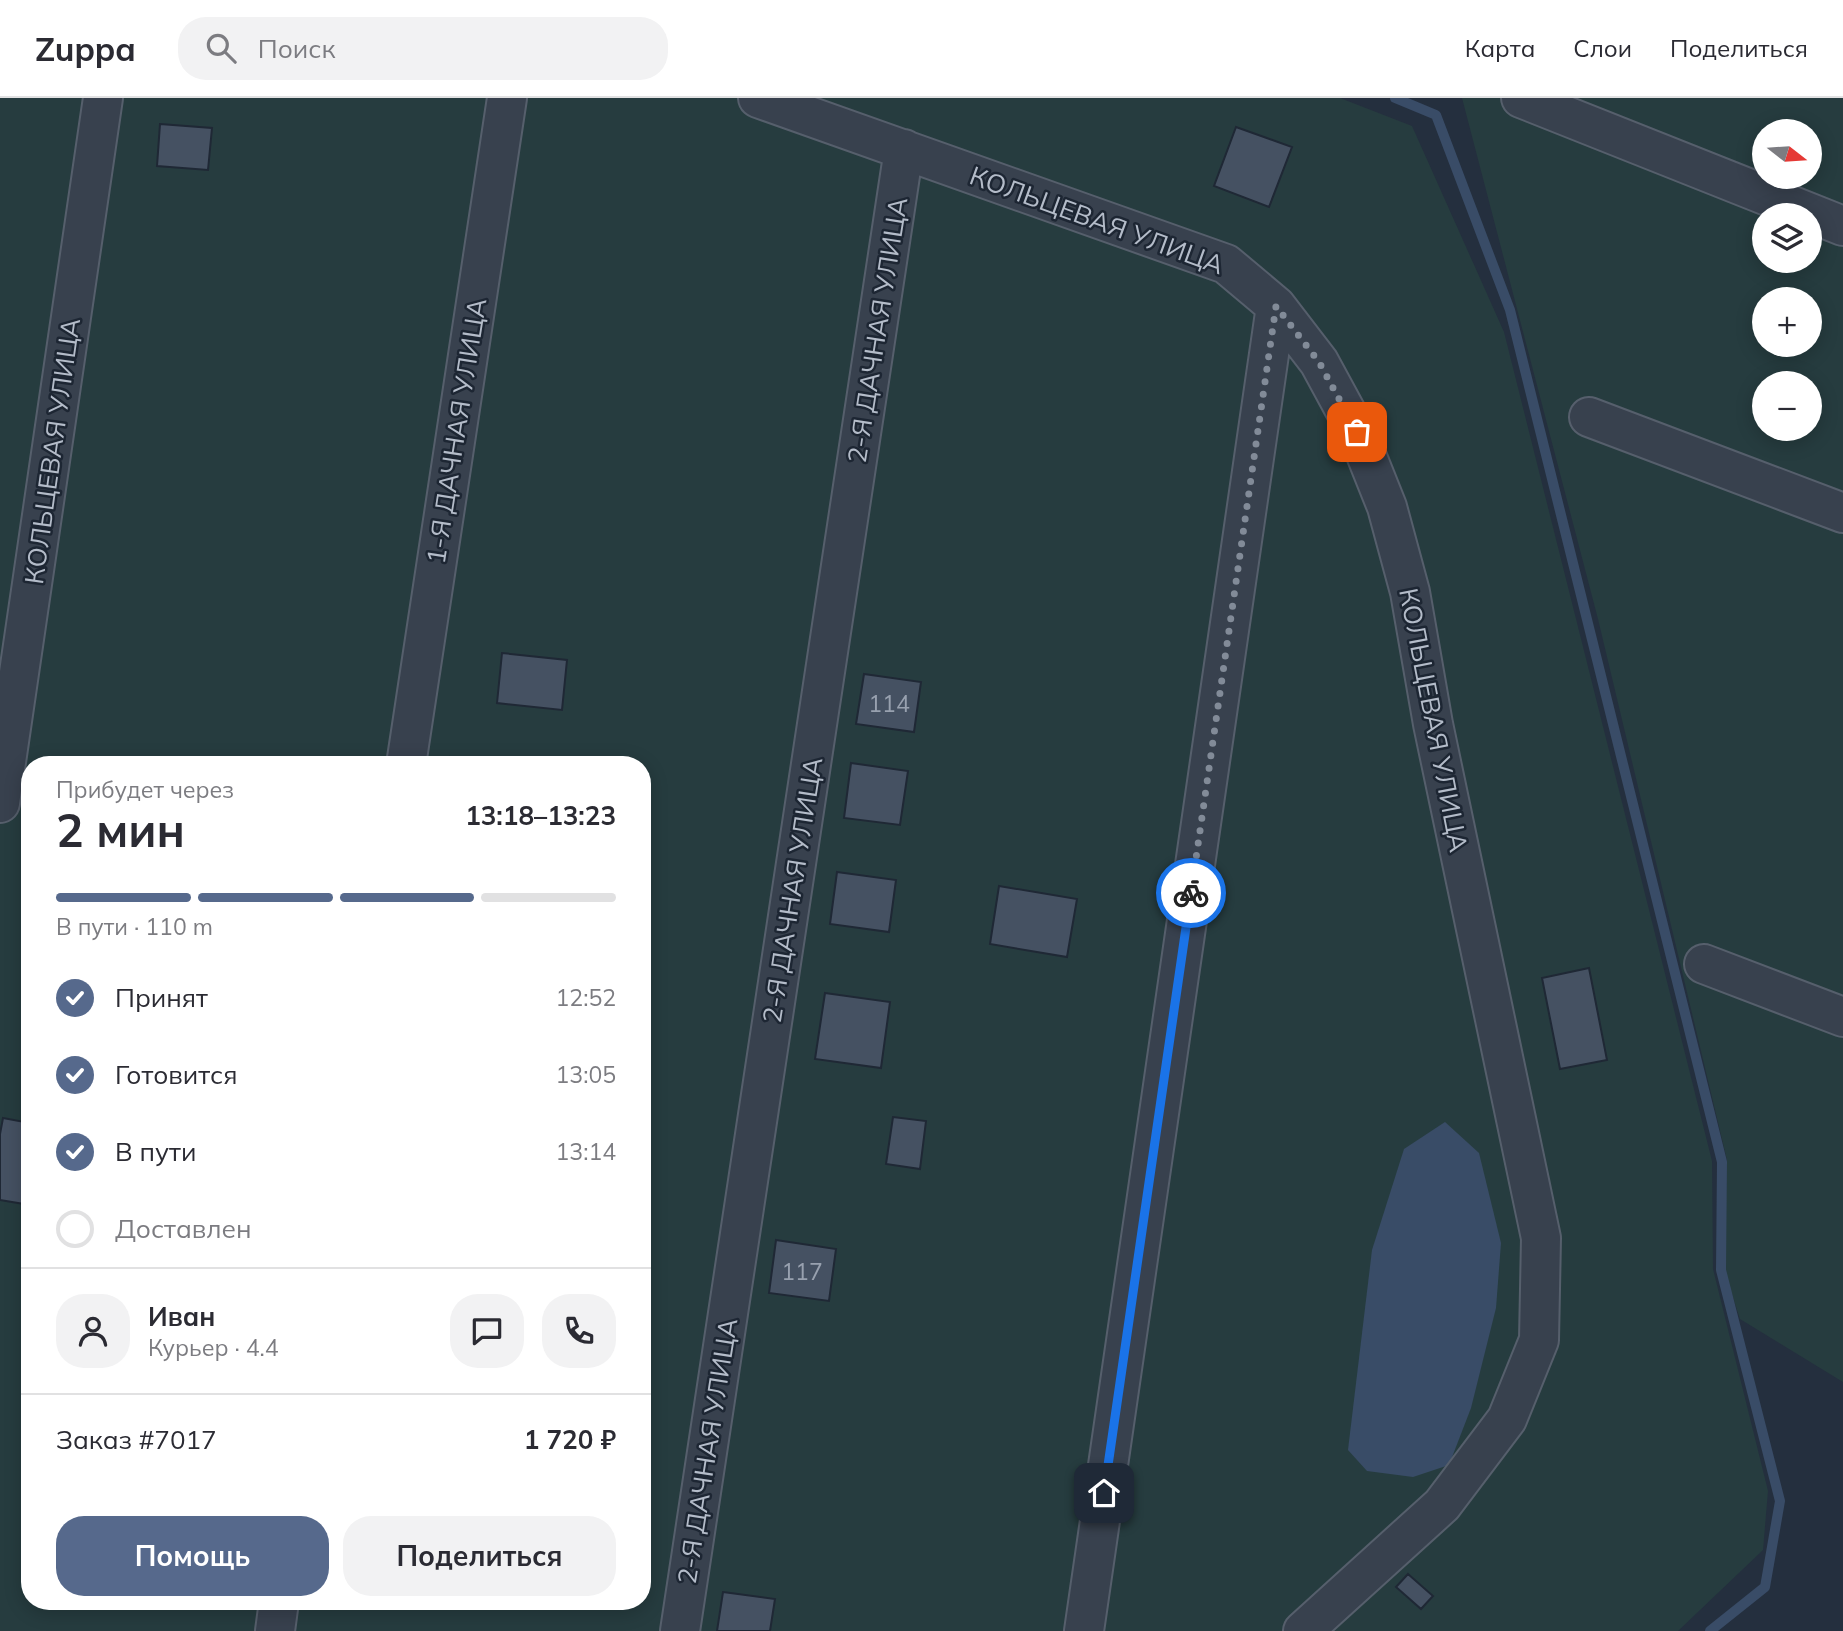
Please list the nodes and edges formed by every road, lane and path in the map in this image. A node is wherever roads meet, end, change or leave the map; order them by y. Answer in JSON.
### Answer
{"nodes":[{"id":1,"x":103,"y":98,"type":"edge"},
{"id":2,"x":507,"y":98,"type":"edge"},
{"id":3,"x":758,"y":98,"type":"edge"},
{"id":4,"x":1521,"y":98,"type":"edge"},
{"id":5,"x":904,"y":149,"type":"junction"},
{"id":6,"x":1843,"y":226,"type":"edge"},
{"id":7,"x":1276,"y":306,"type":"junction"},
{"id":8,"x":1589,"y":417,"type":"dead end"},
{"id":9,"x":1843,"y":513,"type":"edge"},
{"id":10,"x":407,"y":756,"type":"edge"},
{"id":11,"x":0,"y":803,"type":"edge"},
{"id":12,"x":1704,"y":964,"type":"dead end"},
{"id":13,"x":1843,"y":1017,"type":"edge"},
{"id":14,"x":278,"y":1610,"type":"edge"},
{"id":15,"x":275,"y":1631,"type":"edge"},
{"id":16,"x":680,"y":1631,"type":"edge"},
{"id":17,"x":1084,"y":1631,"type":"edge"},
{"id":18,"x":1303,"y":1631,"type":"edge"}],
"edges":[{"from":1,"to":11,"type":"street","name":"КОЛЬЦЕВАЯ УЛИЦА"},
{"from":2,"to":10,"type":"street","name":"1-Я ДАЧНАЯ УЛИЦА"},
{"from":3,"to":5,"type":"street","name":"КОЛЬЦЕВАЯ УЛИЦА"},
{"from":4,"to":6,"type":"street"},
{"from":5,"to":7,"type":"street","name":"КОЛЬЦЕВАЯ УЛИЦА"},
{"from":5,"to":16,"type":"street","name":"2-Я ДАЧНАЯ УЛИЦА"},
{"from":7,"to":17,"type":"street"},
{"from":7,"to":18,"type":"street","name":"КОЛЬЦЕВАЯ УЛИЦА"},
{"from":8,"to":9,"type":"street"},
{"from":12,"to":13,"type":"street"},
{"from":14,"to":15,"type":"street"}]}
